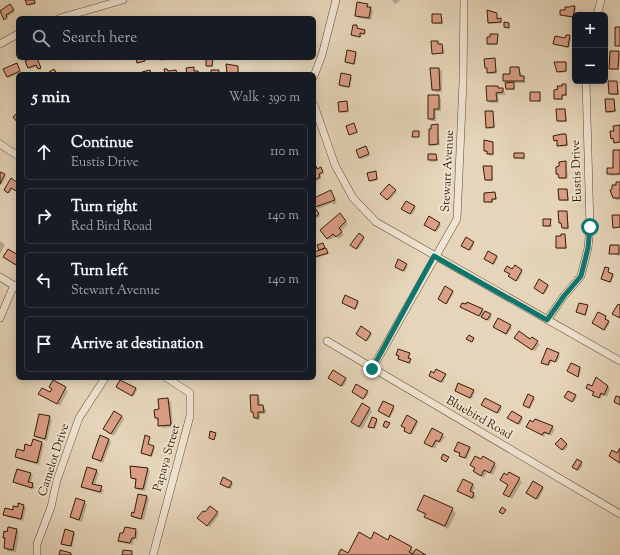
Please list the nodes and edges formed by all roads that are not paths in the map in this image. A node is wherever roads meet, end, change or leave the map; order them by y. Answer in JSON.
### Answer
{"nodes":[{"id":1,"x":123,"y":0,"type":"edge"},
{"id":2,"x":336,"y":0,"type":"edge"},
{"id":3,"x":464,"y":0,"type":"edge"},
{"id":4,"x":601,"y":0,"type":"edge"},
{"id":5,"x":599,"y":12,"type":"edge"},
{"id":6,"x":67,"y":16,"type":"edge"},
{"id":7,"x":16,"y":35,"type":"edge"},
{"id":8,"x":0,"y":44,"type":"edge"},
{"id":9,"x":316,"y":72,"type":"edge"},
{"id":10,"x":586,"y":84,"type":"edge"},
{"id":11,"x":316,"y":111,"type":"edge"},
{"id":12,"x":0,"y":144,"type":"edge"},
{"id":13,"x":16,"y":155,"type":"edge"},
{"id":14,"x":434,"y":256,"type":"junction"},
{"id":15,"x":0,"y":277,"type":"edge"},
{"id":16,"x":16,"y":287,"type":"edge"},
{"id":17,"x":0,"y":318,"type":"edge"},
{"id":18,"x":547,"y":320,"type":"junction"},
{"id":19,"x":328,"y":341,"type":"dead end"},
{"id":20,"x":620,"y":361,"type":"edge"},
{"id":21,"x":372,"y":369,"type":"junction"},
{"id":22,"x":104,"y":380,"type":"edge"},
{"id":23,"x":170,"y":380,"type":"edge"},
{"id":24,"x":620,"y":514,"type":"edge"},
{"id":25,"x":37,"y":555,"type":"edge"},
{"id":26,"x":153,"y":555,"type":"edge"}],
"edges":[{"from":1,"to":6,"type":"street"},
{"from":2,"to":9,"type":"street"},
{"from":3,"to":14,"type":"street","name":"Stewart Avenue"},
{"from":4,"to":5,"type":"street"},
{"from":7,"to":8,"type":"street"},
{"from":10,"to":18,"type":"street","name":"Eustis Drive"},
{"from":11,"to":14,"type":"street"},
{"from":12,"to":13,"type":"street"},
{"from":14,"to":18,"type":"street"},
{"from":14,"to":21,"type":"street","name":"Stewart Avenue"},
{"from":15,"to":16,"type":"street"},
{"from":16,"to":17,"type":"street"},
{"from":18,"to":20,"type":"street"},
{"from":19,"to":21,"type":"street","name":"Bluebird Road"},
{"from":21,"to":24,"type":"street","name":"Bluebird Road"},
{"from":22,"to":25,"type":"street","name":"Camelot Drive"},
{"from":23,"to":26,"type":"street","name":"Papaya Street"}]}
